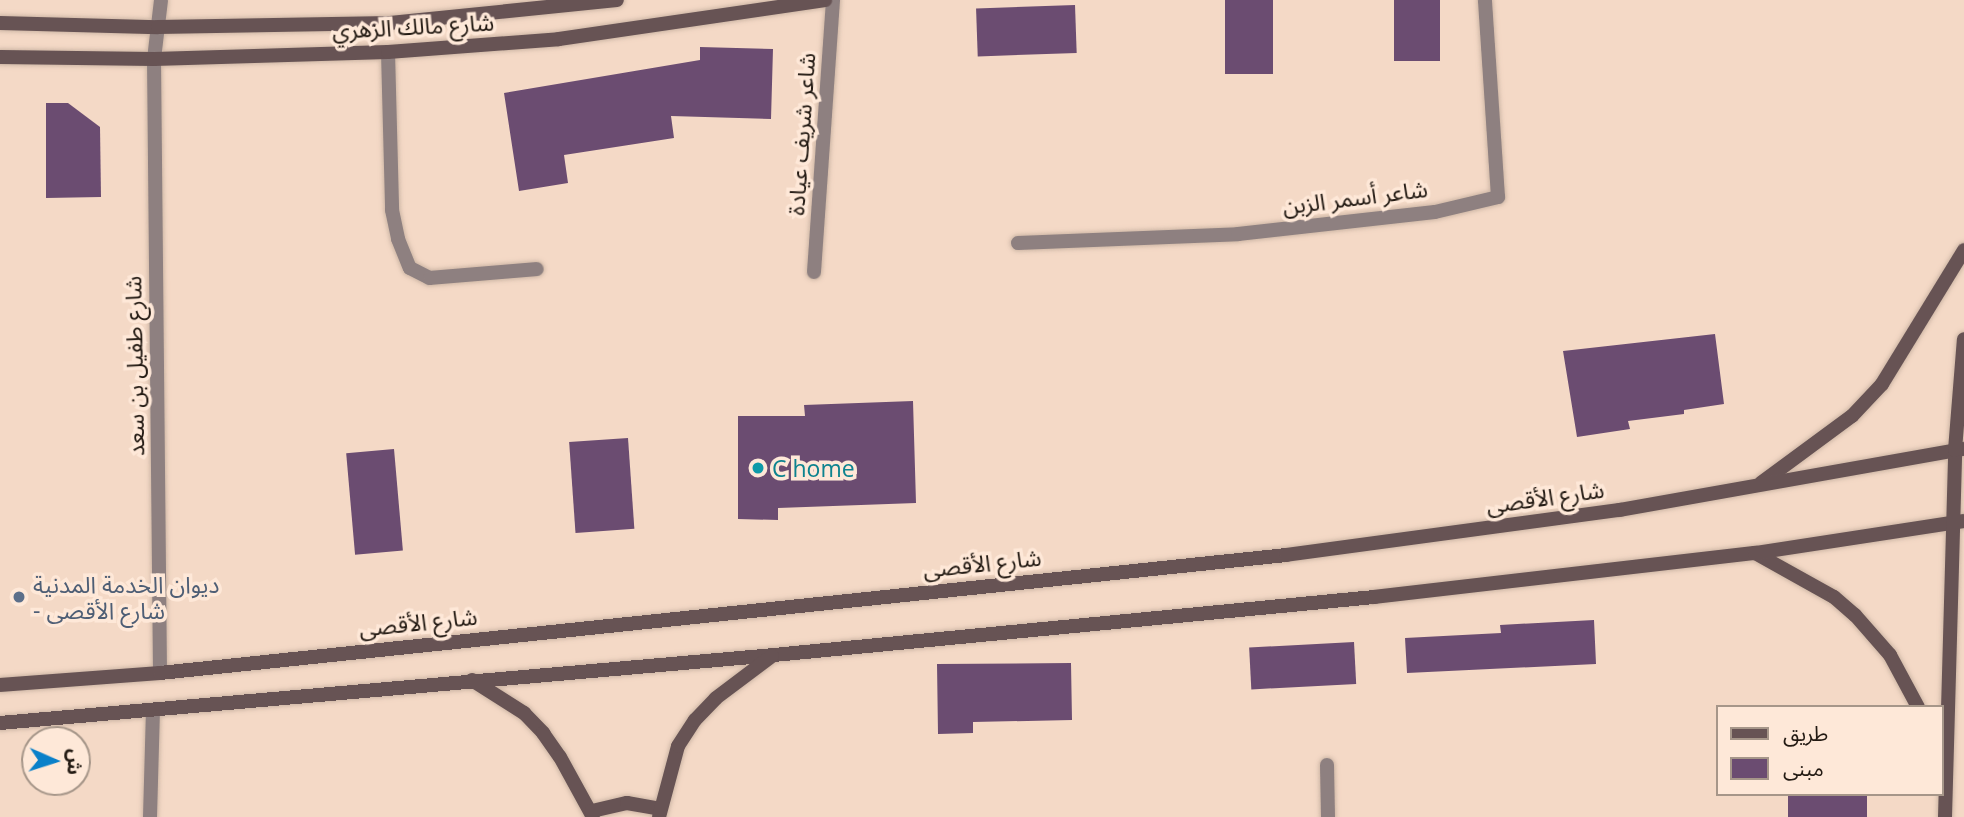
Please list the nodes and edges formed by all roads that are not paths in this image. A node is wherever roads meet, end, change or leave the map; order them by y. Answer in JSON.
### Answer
{"nodes":[{"id":1,"x":161,"y":0,"type":"edge"},
{"id":2,"x":618,"y":0,"type":"edge"},
{"id":3,"x":825,"y":0,"type":"edge"},
{"id":4,"x":833,"y":0,"type":"edge"},
{"id":5,"x":1485,"y":0,"type":"edge"},
{"id":6,"x":580,"y":3,"type":"edge"},
{"id":7,"x":0,"y":23,"type":"edge"},
{"id":8,"x":158,"y":27,"type":"junction"},
{"id":9,"x":388,"y":52,"type":"junction"},
{"id":10,"x":0,"y":57,"type":"edge"},
{"id":11,"x":155,"y":59,"type":"junction"},
{"id":12,"x":1018,"y":243,"type":"dead end"},
{"id":13,"x":1964,"y":250,"type":"edge"},
{"id":14,"x":537,"y":269,"type":"dead end"},
{"id":15,"x":814,"y":272,"type":"dead end"},
{"id":16,"x":1964,"y":339,"type":"edge"},
{"id":17,"x":1960,"y":449,"type":"edge"},
{"id":18,"x":1756,"y":487,"type":"junction"},
{"id":19,"x":1958,"y":522,"type":"edge"},
{"id":20,"x":1755,"y":553,"type":"junction"},
{"id":21,"x":774,"y":655,"type":"junction"},
{"id":22,"x":160,"y":673,"type":"junction"},
{"id":23,"x":472,"y":680,"type":"junction"},
{"id":24,"x":0,"y":685,"type":"edge"},
{"id":25,"x":1917,"y":705,"type":"edge"},
{"id":26,"x":153,"y":710,"type":"junction"},
{"id":27,"x":0,"y":723,"type":"edge"},
{"id":28,"x":1943,"y":760,"type":"edge"},
{"id":29,"x":1327,"y":765,"type":"dead end"},
{"id":30,"x":1948,"y":770,"type":"junction"},
{"id":31,"x":659,"y":813,"type":"edge"},
{"id":32,"x":593,"y":814,"type":"edge"},
{"id":33,"x":150,"y":817,"type":"edge"},
{"id":34,"x":1328,"y":817,"type":"edge"},
{"id":35,"x":1945,"y":817,"type":"edge"}],
"edges":[{"from":1,"to":8,"type":"street","name":"شارع طفيل بن سعد"},
{"from":2,"to":6,"type":"main road","name":"شارع مالك الزهري"},
{"from":3,"to":9,"type":"main road","name":"شارع مالك الزهري"},
{"from":4,"to":15,"type":"street","name":"شاعر شريف عيادة"},
{"from":5,"to":12,"type":"street","name":"شاعر أسمر الزبن"},
{"from":6,"to":8,"type":"main road","name":"شارع مالك الزهري"},
{"from":7,"to":8,"type":"main road","name":"شارع مالك الزهري"},
{"from":8,"to":11,"type":"street","name":"شارع طفيل بن سعد"},
{"from":9,"to":11,"type":"main road","name":"شارع مالك الزهري"},
{"from":9,"to":14,"type":"street"},
{"from":10,"to":11,"type":"main road","name":"شارع مالك الزهري"},
{"from":11,"to":22,"type":"street","name":"شارع طفيل بن سعد"},
{"from":13,"to":18,"type":"main road"},
{"from":16,"to":17,"type":"main road"},
{"from":17,"to":18,"type":"main road","name":"شارع الأقصى"},
{"from":17,"to":19,"type":"main road"},
{"from":18,"to":22,"type":"main road","name":"شارع الأقصى"},
{"from":19,"to":20,"type":"main road"},
{"from":19,"to":30,"type":"main road"},
{"from":20,"to":21,"type":"main road"},
{"from":20,"to":25,"type":"main road"},
{"from":21,"to":23,"type":"main road"},
{"from":21,"to":31,"type":"main road"},
{"from":22,"to":24,"type":"main road","name":"شارع الأقصى"},
{"from":23,"to":26,"type":"main road"},
{"from":23,"to":32,"type":"main road"},
{"from":26,"to":27,"type":"main road"},
{"from":26,"to":33,"type":"street"},
{"from":28,"to":30,"type":"main road"},
{"from":29,"to":34,"type":"street"},
{"from":30,"to":35,"type":"main road"},
{"from":31,"to":32,"type":"main road"}]}
